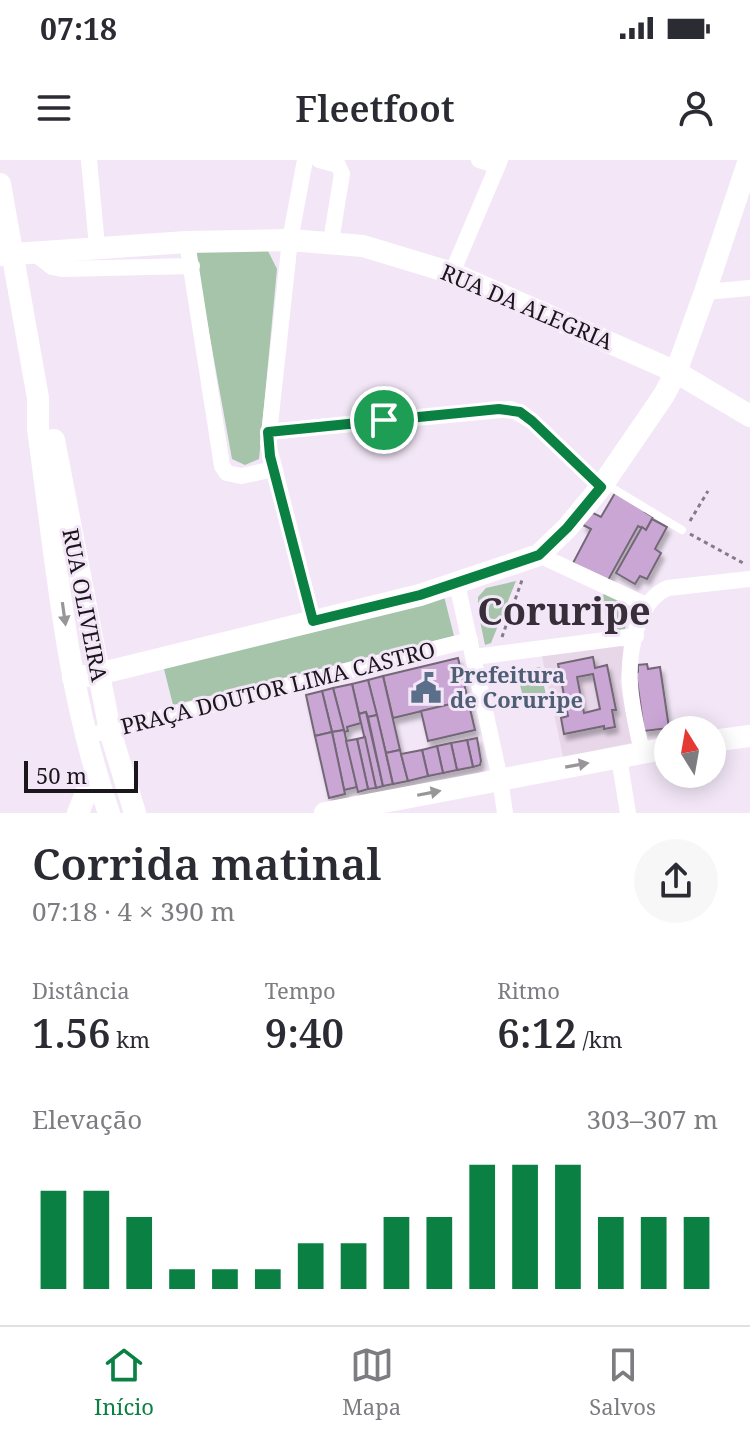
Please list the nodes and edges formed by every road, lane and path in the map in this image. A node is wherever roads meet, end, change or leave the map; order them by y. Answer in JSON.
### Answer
{"nodes":[{"id":1,"x":89,"y":160,"type":"edge"},
{"id":2,"x":305,"y":160,"type":"edge"},
{"id":3,"x":319,"y":160,"type":"edge"},
{"id":4,"x":479,"y":160,"type":"edge"},
{"id":5,"x":749,"y":160,"type":"edge"},
{"id":6,"x":499,"y":163,"type":"edge"},
{"id":7,"x":0,"y":184,"type":"edge"},
{"id":8,"x":290,"y":240,"type":"junction"},
{"id":9,"x":331,"y":241,"type":"junction"},
{"id":10,"x":187,"y":242,"type":"junction"},
{"id":11,"x":97,"y":246,"type":"junction"},
{"id":12,"x":16,"y":255,"type":"edge"},
{"id":13,"x":192,"y":266,"type":"junction"},
{"id":14,"x":452,"y":273,"type":"junction"},
{"id":15,"x":750,"y":288,"type":"edge"},
{"id":16,"x":705,"y":292,"type":"junction"},
{"id":17,"x":676,"y":372,"type":"junction"},
{"id":18,"x":38,"y":398,"type":"junction"},
{"id":19,"x":750,"y":416,"type":"edge"},
{"id":20,"x":268,"y":432,"type":"junction"},
{"id":21,"x":274,"y":469,"type":"junction"},
{"id":22,"x":602,"y":485,"type":"junction"},
{"id":23,"x":708,"y":491,"type":"dead end"},
{"id":24,"x":682,"y":530,"type":"dead end"},
{"id":25,"x":539,"y":555,"type":"junction"},
{"id":26,"x":750,"y":566,"type":"edge"},
{"id":27,"x":522,"y":577,"type":"dead end"},
{"id":28,"x":750,"y":579,"type":"edge"},
{"id":29,"x":457,"y":584,"type":"junction"},
{"id":30,"x":646,"y":605,"type":"junction"},
{"id":31,"x":313,"y":621,"type":"junction"},
{"id":32,"x":636,"y":636,"type":"junction"},
{"id":33,"x":470,"y":640,"type":"junction"},
{"id":34,"x":496,"y":655,"type":"junction"},
{"id":35,"x":474,"y":657,"type":"junction"},
{"id":36,"x":98,"y":674,"type":"junction"},
{"id":37,"x":73,"y":678,"type":"junction"},
{"id":38,"x":110,"y":731,"type":"junction"},
{"id":39,"x":87,"y":736,"type":"junction"},
{"id":40,"x":750,"y":736,"type":"edge"},
{"id":41,"x":726,"y":739,"type":"edge"},
{"id":42,"x":654,"y":750,"type":"edge"},
{"id":43,"x":642,"y":752,"type":"junction"},
{"id":44,"x":619,"y":758,"type":"junction"},
{"id":45,"x":95,"y":771,"type":"junction"},
{"id":46,"x":500,"y":779,"type":"junction"},
{"id":47,"x":78,"y":813,"type":"edge"},
{"id":48,"x":109,"y":813,"type":"edge"},
{"id":49,"x":135,"y":813,"type":"edge"},
{"id":50,"x":325,"y":813,"type":"edge"},
{"id":51,"x":505,"y":813,"type":"edge"},
{"id":52,"x":628,"y":813,"type":"edge"}],
"edges":[{"from":1,"to":11,"type":"street"},
{"from":2,"to":8,"type":"street"},
{"from":3,"to":9,"type":"street"},
{"from":4,"to":6,"type":"street"},
{"from":5,"to":16,"type":"street"},
{"from":6,"to":14,"type":"street"},
{"from":7,"to":12,"type":"street","name":"RUA OLIVEIRA"},
{"from":8,"to":9,"type":"street","name":"RUA DA ALEGRIA"},
{"from":8,"to":10,"type":"street","name":"RUA DA ALEGRIA"},
{"from":8,"to":20,"type":"street"},
{"from":9,"to":14,"type":"street","name":"RUA DA ALEGRIA"},
{"from":10,"to":11,"type":"street","name":"RUA DA ALEGRIA"},
{"from":10,"to":13,"type":"street"},
{"from":11,"to":12,"type":"street","name":"RUA DA ALEGRIA"},
{"from":12,"to":13,"type":"street"},
{"from":12,"to":18,"type":"street","name":"RUA OLIVEIRA"},
{"from":13,"to":21,"type":"street"},
{"from":14,"to":17,"type":"street","name":"RUA DA ALEGRIA"},
{"from":15,"to":16,"type":"street"},
{"from":16,"to":17,"type":"street"},
{"from":17,"to":19,"type":"street","name":"RUA DA ALEGRIA"},
{"from":17,"to":22,"type":"street"},
{"from":18,"to":36,"type":"street","name":"RUA OLIVEIRA"},
{"from":18,"to":37,"type":"street","name":"RUA OLIVEIRA","one_way":true},
{"from":20,"to":21,"type":"street"},
{"from":20,"to":22,"type":"street"},
{"from":21,"to":31,"type":"street"},
{"from":22,"to":24,"type":"lane"},
{"from":22,"to":25,"type":"street"},
{"from":23,"to":26,"type":"path"},
{"from":25,"to":29,"type":"street"},
{"from":25,"to":30,"type":"street"},
{"from":27,"to":34,"type":"path"},
{"from":28,"to":30,"type":"street"},
{"from":29,"to":31,"type":"street"},
{"from":29,"to":33,"type":"street"},
{"from":30,"to":32,"type":"street"},
{"from":31,"to":36,"type":"street"},
{"from":32,"to":34,"type":"street"},
{"from":32,"to":43,"type":"street"},
{"from":33,"to":35,"type":"street"},
{"from":33,"to":38,"type":"street","name":"PRAÇA DOUTOR LIMA CASTRO"},
{"from":34,"to":35,"type":"street"},
{"from":35,"to":46,"type":"street"},
{"from":36,"to":37,"type":"street"},
{"from":36,"to":38,"type":"street","name":"RUA OLIVEIRA"},
{"from":37,"to":39,"type":"street","name":"RUA OLIVEIRA"},
{"from":38,"to":39,"type":"street","name":"PRAÇA DOUTOR LIMA CASTRO"},
{"from":38,"to":49,"type":"street","name":"RUA OLIVEIRA"},
{"from":39,"to":45,"type":"street","name":"RUA OLIVEIRA"},
{"from":40,"to":41,"type":"street"},
{"from":42,"to":43,"type":"street"},
{"from":43,"to":44,"type":"street"},
{"from":46,"to":44,"type":"street","one_way":true},
{"from":44,"to":52,"type":"street"},
{"from":45,"to":47,"type":"street"},
{"from":45,"to":48,"type":"street","name":"RUA OLIVEIRA"},
{"from":50,"to":46,"type":"street","one_way":true},
{"from":46,"to":51,"type":"street"}]}
